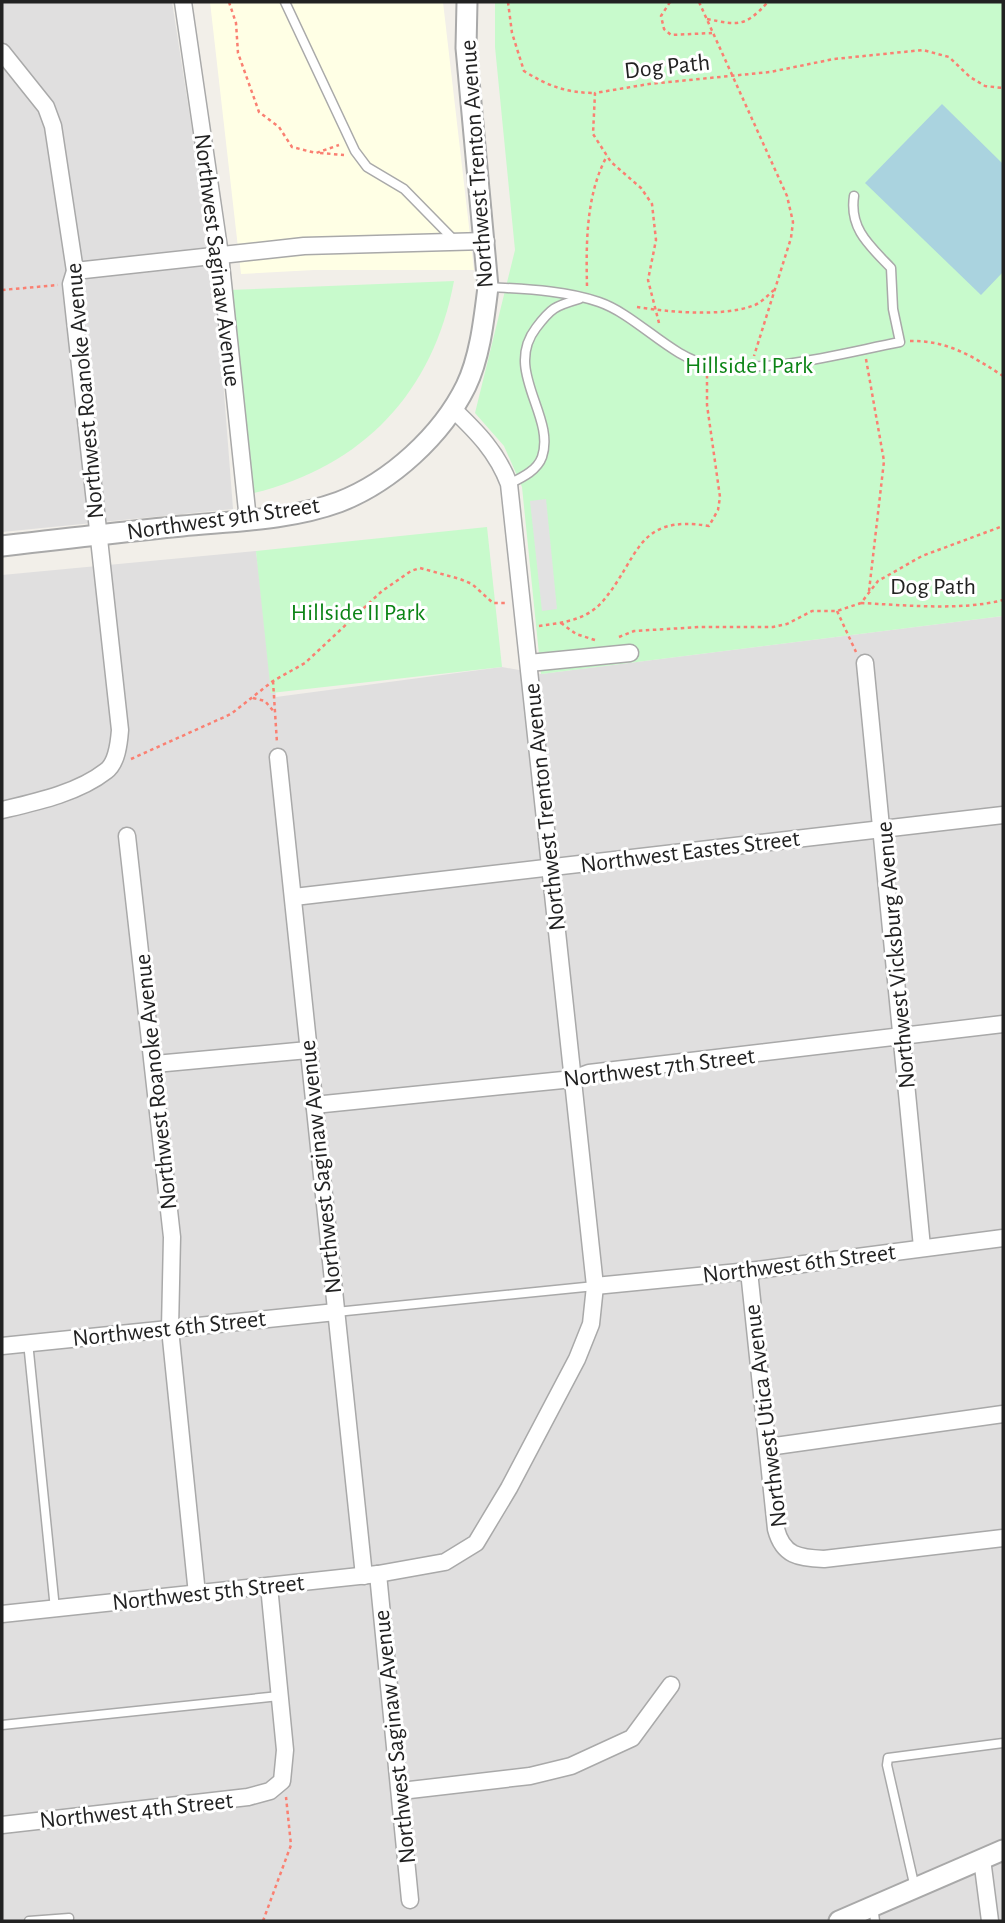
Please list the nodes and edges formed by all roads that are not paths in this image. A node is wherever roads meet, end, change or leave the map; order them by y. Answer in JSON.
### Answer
{"nodes":[{"id":1,"x":183,"y":2,"type":"edge"},
{"id":2,"x":285,"y":2,"type":"edge"},
{"id":3,"x":467,"y":2,"type":"edge"},
{"id":4,"x":2,"y":52,"type":"edge"},
{"id":5,"x":854,"y":196,"type":"dead end"},
{"id":6,"x":486,"y":241,"type":"junction"},
{"id":7,"x":457,"y":243,"type":"junction"},
{"id":8,"x":220,"y":255,"type":"junction"},
{"id":9,"x":73,"y":278,"type":"junction"},
{"id":10,"x":488,"y":287,"type":"junction"},
{"id":11,"x":581,"y":298,"type":"junction"},
{"id":12,"x":453,"y":410,"type":"junction"},
{"id":13,"x":509,"y":484,"type":"junction"},
{"id":14,"x":248,"y":520,"type":"junction"},
{"id":15,"x":97,"y":534,"type":"junction"},
{"id":16,"x":2,"y":546,"type":"edge"},
{"id":17,"x":630,"y":653,"type":"dead end"},
{"id":18,"x":529,"y":663,"type":"junction"},
{"id":19,"x":865,"y":663,"type":"road end"},
{"id":20,"x":278,"y":757,"type":"road end"},
{"id":21,"x":2,"y":810,"type":"edge"},
{"id":22,"x":1003,"y":815,"type":"edge"},
{"id":23,"x":883,"y":828,"type":"junction"},
{"id":24,"x":127,"y":836,"type":"dead end"},
{"id":25,"x":550,"y":867,"type":"junction"},
{"id":26,"x":294,"y":897,"type":"junction"},
{"id":27,"x":1003,"y":1024,"type":"edge"},
{"id":28,"x":903,"y":1038,"type":"junction"},
{"id":29,"x":307,"y":1050,"type":"junction"},
{"id":30,"x":155,"y":1064,"type":"junction"},
{"id":31,"x":573,"y":1079,"type":"junction"},
{"id":32,"x":314,"y":1105,"type":"junction"},
{"id":33,"x":1003,"y":1238,"type":"edge"},
{"id":34,"x":922,"y":1247,"type":"junction"},
{"id":35,"x":749,"y":1271,"type":"junction"},
{"id":36,"x":595,"y":1286,"type":"junction"},
{"id":37,"x":335,"y":1312,"type":"junction"},
{"id":38,"x":170,"y":1329,"type":"junction"},
{"id":39,"x":28,"y":1342,"type":"junction"},
{"id":40,"x":2,"y":1346,"type":"edge"},
{"id":41,"x":1003,"y":1414,"type":"edge"},
{"id":42,"x":768,"y":1447,"type":"junction"},
{"id":43,"x":1003,"y":1538,"type":"edge"},
{"id":44,"x":415,"y":1570,"type":"joint"},
{"id":45,"x":371,"y":1575,"type":"junction"},
{"id":46,"x":270,"y":1586,"type":"junction"},
{"id":47,"x":197,"y":1594,"type":"junction"},
{"id":48,"x":55,"y":1609,"type":"junction"},
{"id":49,"x":2,"y":1614,"type":"edge"},
{"id":50,"x":671,"y":1685,"type":"dead end"},
{"id":51,"x":279,"y":1696,"type":"junction"},
{"id":52,"x":2,"y":1725,"type":"edge"},
{"id":53,"x":1003,"y":1742,"type":"edge"},
{"id":54,"x":401,"y":1791,"type":"junction"},
{"id":55,"x":2,"y":1825,"type":"edge"},
{"id":56,"x":1003,"y":1850,"type":"edge"},
{"id":57,"x":982,"y":1859,"type":"junction"},
{"id":58,"x":915,"y":1888,"type":"junction"},
{"id":59,"x":411,"y":1900,"type":"dead end"},
{"id":60,"x":874,"y":1914,"type":"edge"},
{"id":61,"x":69,"y":1918,"type":"dead end"},
{"id":62,"x":29,"y":1921,"type":"edge"},
{"id":63,"x":839,"y":1921,"type":"edge"},
{"id":64,"x":990,"y":1921,"type":"edge"}],
"edges":[{"from":1,"to":8,"type":"street","name":"Northwest Saginaw Avenue"},
{"from":2,"to":7,"type":"lane"},
{"from":3,"to":6,"type":"street","name":"Northwest Trenton Avenue"},
{"from":4,"to":9,"type":"street","name":"Northwest Roanoke Avenue"},
{"from":5,"to":11,"type":"lane"},
{"from":6,"to":7,"type":"street"},
{"from":6,"to":10,"type":"street","name":"Northwest Trenton Avenue"},
{"from":7,"to":8,"type":"street"},
{"from":8,"to":9,"type":"street"},
{"from":8,"to":14,"type":"street","name":"Northwest Saginaw Avenue"},
{"from":9,"to":15,"type":"street","name":"Northwest Roanoke Avenue"},
{"from":10,"to":11,"type":"lane"},
{"from":10,"to":12,"type":"street","name":"Northwest Trenton Avenue"},
{"from":11,"to":13,"type":"lane"},
{"from":12,"to":13,"type":"street","name":"Northwest Trenton Avenue"},
{"from":12,"to":14,"type":"street","name":"Northwest 9th Street"},
{"from":13,"to":18,"type":"street","name":"Northwest Trenton Avenue"},
{"from":14,"to":15,"type":"street","name":"Northwest 9th Street"},
{"from":15,"to":16,"type":"street","name":"Northwest 9th Street"},
{"from":15,"to":21,"type":"street","name":"Northwest Roanoke Avenue"},
{"from":17,"to":18,"type":"street"},
{"from":18,"to":25,"type":"street","name":"Northwest Trenton Avenue"},
{"from":19,"to":23,"type":"street","name":"Northwest Vicksburg Avenue"},
{"from":20,"to":26,"type":"street","name":"Northwest Saginaw Avenue"},
{"from":22,"to":23,"type":"street","name":"Northwest Eastes Street"},
{"from":23,"to":25,"type":"street","name":"Northwest Eastes Street"},
{"from":23,"to":28,"type":"street","name":"Northwest Vicksburg Avenue"},
{"from":24,"to":30,"type":"street","name":"Northwest Roanoke Avenue"},
{"from":25,"to":26,"type":"street","name":"Northwest Eastes Street"},
{"from":25,"to":31,"type":"street","name":"Northwest Trenton Avenue"},
{"from":26,"to":29,"type":"street","name":"Northwest Saginaw Avenue"},
{"from":27,"to":28,"type":"street","name":"Northwest 7th Street"},
{"from":28,"to":31,"type":"street","name":"Northwest 7th Street"},
{"from":28,"to":34,"type":"street","name":"Northwest Vicksburg Avenue"},
{"from":29,"to":30,"type":"street"},
{"from":29,"to":32,"type":"street","name":"Northwest Saginaw Avenue"},
{"from":30,"to":38,"type":"street","name":"Northwest Roanoke Avenue"},
{"from":31,"to":32,"type":"street","name":"Northwest 7th Street"},
{"from":31,"to":36,"type":"street","name":"Northwest Trenton Avenue"},
{"from":32,"to":37,"type":"street","name":"Northwest Saginaw Avenue"},
{"from":33,"to":34,"type":"street","name":"Northwest 6th Street"},
{"from":34,"to":35,"type":"street","name":"Northwest 6th Street"},
{"from":35,"to":36,"type":"street","name":"Northwest 6th Street"},
{"from":35,"to":42,"type":"street","name":"Northwest Utica Avenue"},
{"from":36,"to":37,"type":"lane"},
{"from":36,"to":44,"type":"street","name":"Northwest Trenton Avenue"},
{"from":37,"to":38,"type":"street","name":"Northwest 6th Street"},
{"from":37,"to":45,"type":"street","name":"Northwest Saginaw Avenue"},
{"from":38,"to":39,"type":"street","name":"Northwest 6th Street"},
{"from":38,"to":47,"type":"street","name":"Northwest Roanoke Avenue"},
{"from":39,"to":40,"type":"street","name":"Northwest 6th Street"},
{"from":39,"to":48,"type":"lane"},
{"from":41,"to":42,"type":"street"},
{"from":42,"to":43,"type":"street","name":"Northwest Utica Avenue"},
{"from":44,"to":45,"type":"street","name":"Northwest 5th Street"},
{"from":45,"to":46,"type":"street","name":"Northwest 5th Street"},
{"from":45,"to":54,"type":"street","name":"Northwest Saginaw Avenue"},
{"from":46,"to":47,"type":"street","name":"Northwest 5th Street"},
{"from":46,"to":51,"type":"street"},
{"from":47,"to":48,"type":"street","name":"Northwest 5th Street"},
{"from":48,"to":49,"type":"street","name":"Northwest 5th Street"},
{"from":50,"to":54,"type":"street"},
{"from":51,"to":52,"type":"lane"},
{"from":51,"to":55,"type":"street","name":"Northwest 4th Street"},
{"from":53,"to":58,"type":"lane"},
{"from":54,"to":59,"type":"street","name":"Northwest Saginaw Avenue"},
{"from":56,"to":57,"type":"street"},
{"from":57,"to":58,"type":"street"},
{"from":57,"to":64,"type":"street"},
{"from":58,"to":60,"type":"street"},
{"from":60,"to":63,"type":"street"},
{"from":61,"to":62,"type":"lane"}]}
